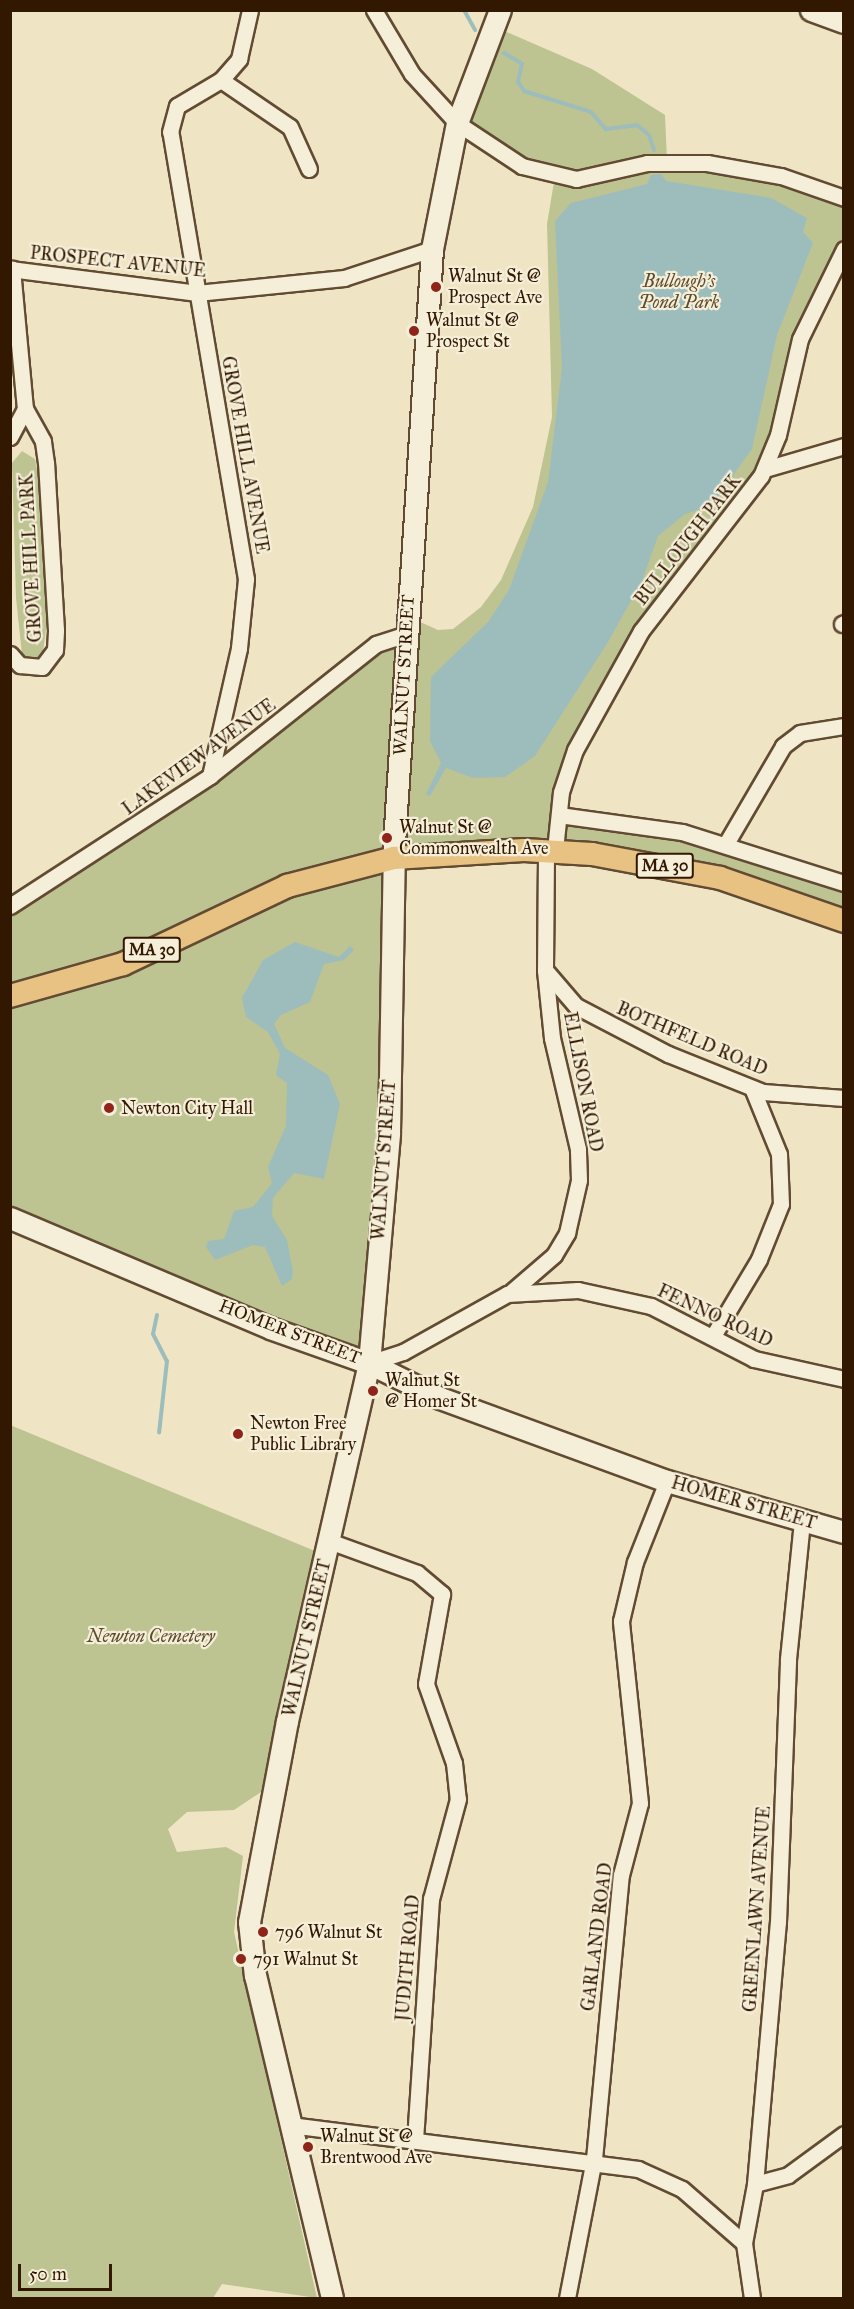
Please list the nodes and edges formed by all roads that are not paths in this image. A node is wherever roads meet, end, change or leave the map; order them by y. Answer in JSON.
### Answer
{"nodes":[{"id":1,"x":250,"y":10,"type":"edge"},
{"id":2,"x":374,"y":10,"type":"edge"},
{"id":3,"x":500,"y":10,"type":"edge"},
{"id":4,"x":811,"y":10,"type":"edge"},
{"id":5,"x":843,"y":22,"type":"edge"},
{"id":6,"x":222,"y":80,"type":"junction"},
{"id":7,"x":458,"y":123,"type":"junction"},
{"id":8,"x":309,"y":169,"type":"dead end"},
{"id":9,"x":843,"y":198,"type":"edge"},
{"id":10,"x":432,"y":249,"type":"junction"},
{"id":11,"x":843,"y":249,"type":"edge"},
{"id":12,"x":11,"y":269,"type":"edge"},
{"id":13,"x":197,"y":293,"type":"junction"},
{"id":14,"x":25,"y":409,"type":"junction"},
{"id":15,"x":10,"y":437,"type":"edge"},
{"id":16,"x":843,"y":446,"type":"edge"},
{"id":17,"x":765,"y":470,"type":"junction"},
{"id":18,"x":406,"y":634,"type":"junction"},
{"id":19,"x":10,"y":654,"type":"edge"},
{"id":20,"x":843,"y":726,"type":"edge"},
{"id":21,"x":210,"y":776,"type":"junction"},
{"id":22,"x":559,"y":815,"type":"junction"},
{"id":23,"x":727,"y":842,"type":"junction"},
{"id":24,"x":550,"y":850,"type":"junction"},
{"id":25,"x":394,"y":858,"type":"junction"},
{"id":26,"x":843,"y":883,"type":"edge"},
{"id":27,"x":10,"y":906,"type":"edge"},
{"id":28,"x":843,"y":921,"type":"edge"},
{"id":29,"x":545,"y":970,"type":"junction"},
{"id":30,"x":10,"y":996,"type":"edge"},
{"id":31,"x":752,"y":1088,"type":"junction"},
{"id":32,"x":843,"y":1098,"type":"edge"},
{"id":33,"x":10,"y":1218,"type":"edge"},
{"id":34,"x":507,"y":1294,"type":"junction"},
{"id":35,"x":713,"y":1336,"type":"junction"},
{"id":36,"x":369,"y":1363,"type":"junction"},
{"id":37,"x":843,"y":1379,"type":"edge"},
{"id":38,"x":667,"y":1480,"type":"junction"},
{"id":39,"x":802,"y":1520,"type":"junction"},
{"id":40,"x":843,"y":1532,"type":"edge"},
{"id":41,"x":329,"y":1541,"type":"junction"},
{"id":42,"x":290,"y":2125,"type":"junction"},
{"id":43,"x":843,"y":2133,"type":"edge"},
{"id":44,"x":415,"y":2139,"type":"junction"},
{"id":45,"x":594,"y":2159,"type":"junction"},
{"id":46,"x":755,"y":2184,"type":"junction"},
{"id":47,"x":744,"y":2243,"type":"junction"},
{"id":48,"x":332,"y":2298,"type":"edge"},
{"id":49,"x":567,"y":2298,"type":"edge"},
{"id":50,"x":752,"y":2298,"type":"edge"}],
"edges":[{"from":1,"to":6,"type":"street"},
{"from":2,"to":7,"type":"street"},
{"from":3,"to":7,"type":"main road","name":"WALNUT STREET"},
{"from":4,"to":5,"type":"main road"},
{"from":6,"to":8,"type":"street"},
{"from":6,"to":13,"type":"street","name":"GROVE HILL AVENUE"},
{"from":7,"to":9,"type":"street"},
{"from":7,"to":10,"type":"main road","name":"WALNUT STREET"},
{"from":10,"to":13,"type":"street","name":"PROSPECT AVENUE"},
{"from":10,"to":18,"type":"main road","name":"WALNUT STREET"},
{"from":11,"to":17,"type":"street","name":"BULLOUGH PARK"},
{"from":12,"to":13,"type":"street","name":"PROSPECT AVENUE"},
{"from":12,"to":14,"type":"street","name":"GROVE HILL PARK"},
{"from":13,"to":21,"type":"street","name":"GROVE HILL AVENUE"},
{"from":14,"to":15,"type":"street"},
{"from":14,"to":19,"type":"street","name":"GROVE HILL PARK"},
{"from":16,"to":17,"type":"street"},
{"from":17,"to":22,"type":"street","name":"BULLOUGH PARK"},
{"from":18,"to":21,"type":"street","name":"LAKEVIEW AVENUE"},
{"from":18,"to":25,"type":"main road","name":"WALNUT STREET"},
{"from":20,"to":23,"type":"street"},
{"from":21,"to":27,"type":"street","name":"LAKEVIEW AVENUE"},
{"from":22,"to":23,"type":"street"},
{"from":22,"to":24,"type":"street","name":"BULLOUGH PARK"},
{"from":23,"to":26,"type":"street"},
{"from":24,"to":25,"type":"main road","number":"MA 30"},
{"from":24,"to":28,"type":"main road","number":"MA 30"},
{"from":24,"to":29,"type":"street","name":"ELLISON ROAD"},
{"from":25,"to":30,"type":"main road","number":"MA 30"},
{"from":25,"to":36,"type":"main road","name":"WALNUT STREET"},
{"from":29,"to":31,"type":"street","name":"BOTHFELD ROAD"},
{"from":29,"to":34,"type":"street","name":"ELLISON ROAD"},
{"from":31,"to":32,"type":"street","name":"BOTHFELD ROAD"},
{"from":31,"to":35,"type":"street"},
{"from":33,"to":36,"type":"main road","name":"HOMER STREET"},
{"from":34,"to":35,"type":"street","name":"FENNO ROAD"},
{"from":34,"to":36,"type":"street","name":"FENNO ROAD"},
{"from":35,"to":37,"type":"street","name":"FENNO ROAD"},
{"from":36,"to":38,"type":"main road","name":"HOMER STREET"},
{"from":36,"to":41,"type":"main road","name":"WALNUT STREET"},
{"from":38,"to":39,"type":"main road","name":"HOMER STREET"},
{"from":38,"to":45,"type":"street","name":"GARLAND ROAD"},
{"from":39,"to":40,"type":"main road","name":"HOMER STREET"},
{"from":39,"to":46,"type":"street","name":"GREENLAWN AVENUE"},
{"from":41,"to":42,"type":"main road","name":"WALNUT STREET"},
{"from":41,"to":44,"type":"street","name":"JUDITH ROAD"},
{"from":42,"to":44,"type":"street"},
{"from":42,"to":48,"type":"main road","name":"WALNUT STREET"},
{"from":43,"to":46,"type":"street"},
{"from":44,"to":45,"type":"street"},
{"from":45,"to":47,"type":"street"},
{"from":45,"to":49,"type":"street","name":"GARLAND ROAD"},
{"from":46,"to":47,"type":"street","name":"GREENLAWN AVENUE"},
{"from":47,"to":50,"type":"street","name":"GREENLAWN AVENUE"}]}
